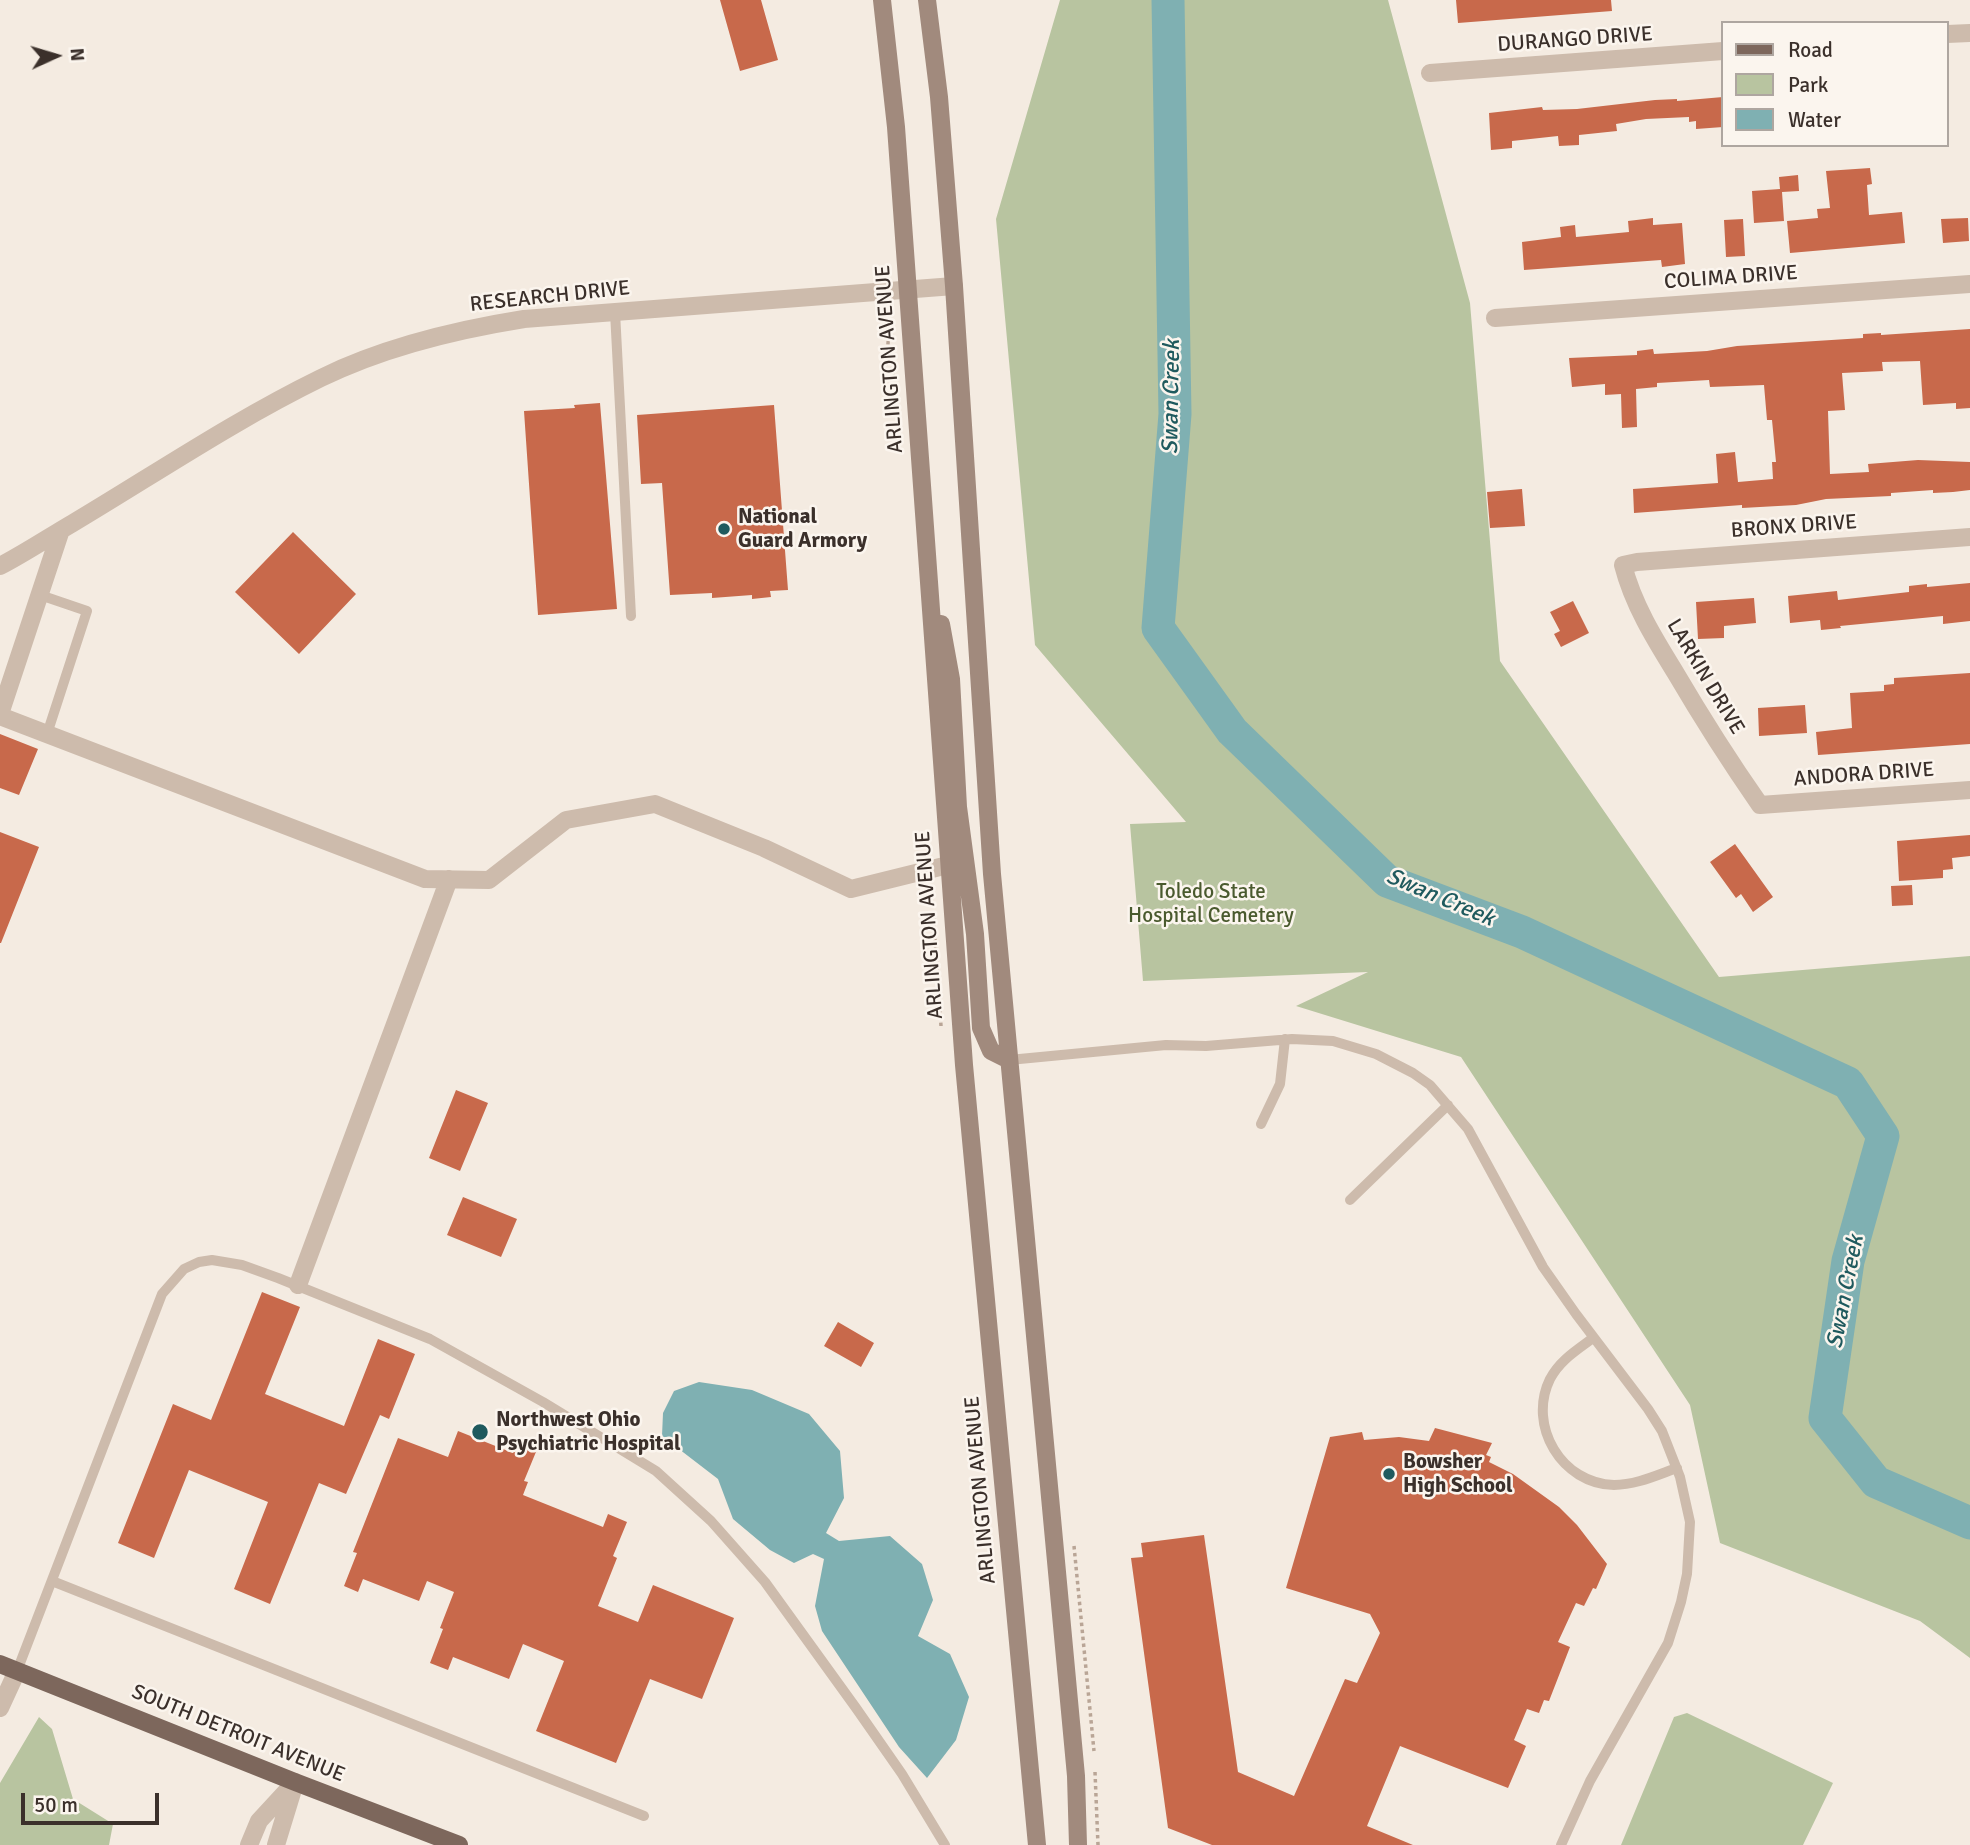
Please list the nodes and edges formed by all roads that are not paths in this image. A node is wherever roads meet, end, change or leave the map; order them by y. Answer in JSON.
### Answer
{"nodes":[{"id":1,"x":882,"y":0,"type":"edge"},
{"id":2,"x":927,"y":0,"type":"edge"},
{"id":3,"x":1970,"y":33,"type":"edge"},
{"id":4,"x":1949,"y":34,"type":"edge"},
{"id":5,"x":1722,"y":51,"type":"edge"},
{"id":6,"x":1430,"y":73,"type":"dead end"},
{"id":7,"x":1970,"y":284,"type":"edge"},
{"id":8,"x":954,"y":286,"type":"junction"},
{"id":9,"x":908,"y":290,"type":"junction"},
{"id":10,"x":615,"y":312,"type":"junction"},
{"id":11,"x":1496,"y":318,"type":"dead end"},
{"id":12,"x":61,"y":530,"type":"junction"},
{"id":13,"x":1970,"y":537,"type":"edge"},
{"id":14,"x":926,"y":545,"type":"junction"},
{"id":15,"x":1623,"y":565,"type":"joint"},
{"id":16,"x":0,"y":566,"type":"edge"},
{"id":17,"x":40,"y":595,"type":"junction"},
{"id":18,"x":631,"y":616,"type":"dead end"},
{"id":19,"x":4,"y":688,"type":"edge"},
{"id":20,"x":0,"y":715,"type":"edge"},
{"id":21,"x":47,"y":734,"type":"junction"},
{"id":22,"x":1970,"y":790,"type":"edge"},
{"id":23,"x":1760,"y":805,"type":"joint"},
{"id":24,"x":948,"y":865,"type":"junction"},
{"id":25,"x":449,"y":879,"type":"junction"},
{"id":26,"x":1285,"y":1039,"type":"junction"},
{"id":27,"x":1009,"y":1060,"type":"junction"},
{"id":28,"x":1448,"y":1105,"type":"junction"},
{"id":29,"x":1261,"y":1124,"type":"dead end"},
{"id":30,"x":1350,"y":1200,"type":"dead end"},
{"id":31,"x":298,"y":1285,"type":"junction"},
{"id":32,"x":1593,"y":1338,"type":"junction"},
{"id":33,"x":1677,"y":1468,"type":"junction"},
{"id":34,"x":52,"y":1581,"type":"junction"},
{"id":35,"x":0,"y":1664,"type":"edge"},
{"id":36,"x":17,"y":1671,"type":"junction"},
{"id":37,"x":0,"y":1708,"type":"edge"},
{"id":38,"x":295,"y":1782,"type":"junction"},
{"id":39,"x":644,"y":1816,"type":"dead end"},
{"id":40,"x":249,"y":1845,"type":"edge"},
{"id":41,"x":276,"y":1845,"type":"edge"},
{"id":42,"x":459,"y":1845,"type":"edge"},
{"id":43,"x":945,"y":1845,"type":"edge"},
{"id":44,"x":1037,"y":1845,"type":"edge"},
{"id":45,"x":1078,"y":1845,"type":"edge"},
{"id":46,"x":1560,"y":1845,"type":"edge"}],
"edges":[{"from":1,"to":9,"type":"street","name":"ARLINGTON AVENUE"},
{"from":2,"to":8,"type":"street"},
{"from":3,"to":4,"type":"street"},
{"from":5,"to":6,"type":"street","name":"DURANGO DRIVE"},
{"from":7,"to":11,"type":"street","name":"COLIMA DRIVE"},
{"from":8,"to":9,"type":"street","name":"RESEARCH DRIVE"},
{"from":8,"to":27,"type":"street"},
{"from":9,"to":10,"type":"street","name":"RESEARCH DRIVE"},
{"from":9,"to":14,"type":"street","name":"ARLINGTON AVENUE"},
{"from":10,"to":12,"type":"street","name":"RESEARCH DRIVE"},
{"from":10,"to":18,"type":"lane"},
{"from":12,"to":16,"type":"street","name":"RESEARCH DRIVE"},
{"from":12,"to":17,"type":"street"},
{"from":13,"to":15,"type":"street","name":"BRONX DRIVE"},
{"from":14,"to":24,"type":"street","name":"ARLINGTON AVENUE"},
{"from":14,"to":27,"type":"street"},
{"from":15,"to":23,"type":"street","name":"LARKIN DRIVE"},
{"from":17,"to":19,"type":"street"},
{"from":17,"to":21,"type":"lane"},
{"from":19,"to":20,"type":"street"},
{"from":20,"to":21,"type":"street"},
{"from":21,"to":25,"type":"street"},
{"from":22,"to":23,"type":"street","name":"ANDORA DRIVE"},
{"from":24,"to":25,"type":"street"},
{"from":24,"to":44,"type":"street","name":"ARLINGTON AVENUE"},
{"from":25,"to":31,"type":"street"},
{"from":26,"to":27,"type":"lane"},
{"from":26,"to":28,"type":"lane"},
{"from":26,"to":29,"type":"lane"},
{"from":27,"to":45,"type":"street"},
{"from":28,"to":30,"type":"lane"},
{"from":28,"to":32,"type":"lane"},
{"from":31,"to":34,"type":"lane"},
{"from":31,"to":43,"type":"lane"},
{"from":32,"to":33,"type":"lane"},
{"from":32,"to":33,"type":"lane"},
{"from":33,"to":46,"type":"lane"},
{"from":34,"to":36,"type":"lane"},
{"from":34,"to":39,"type":"lane"},
{"from":35,"to":36,"type":"main road","name":"SOUTH DETROIT AVENUE"},
{"from":36,"to":37,"type":"street"},
{"from":36,"to":38,"type":"main road","name":"SOUTH DETROIT AVENUE"},
{"from":38,"to":40,"type":"street"},
{"from":38,"to":41,"type":"street"},
{"from":38,"to":42,"type":"main road","name":"SOUTH DETROIT AVENUE"}]}
